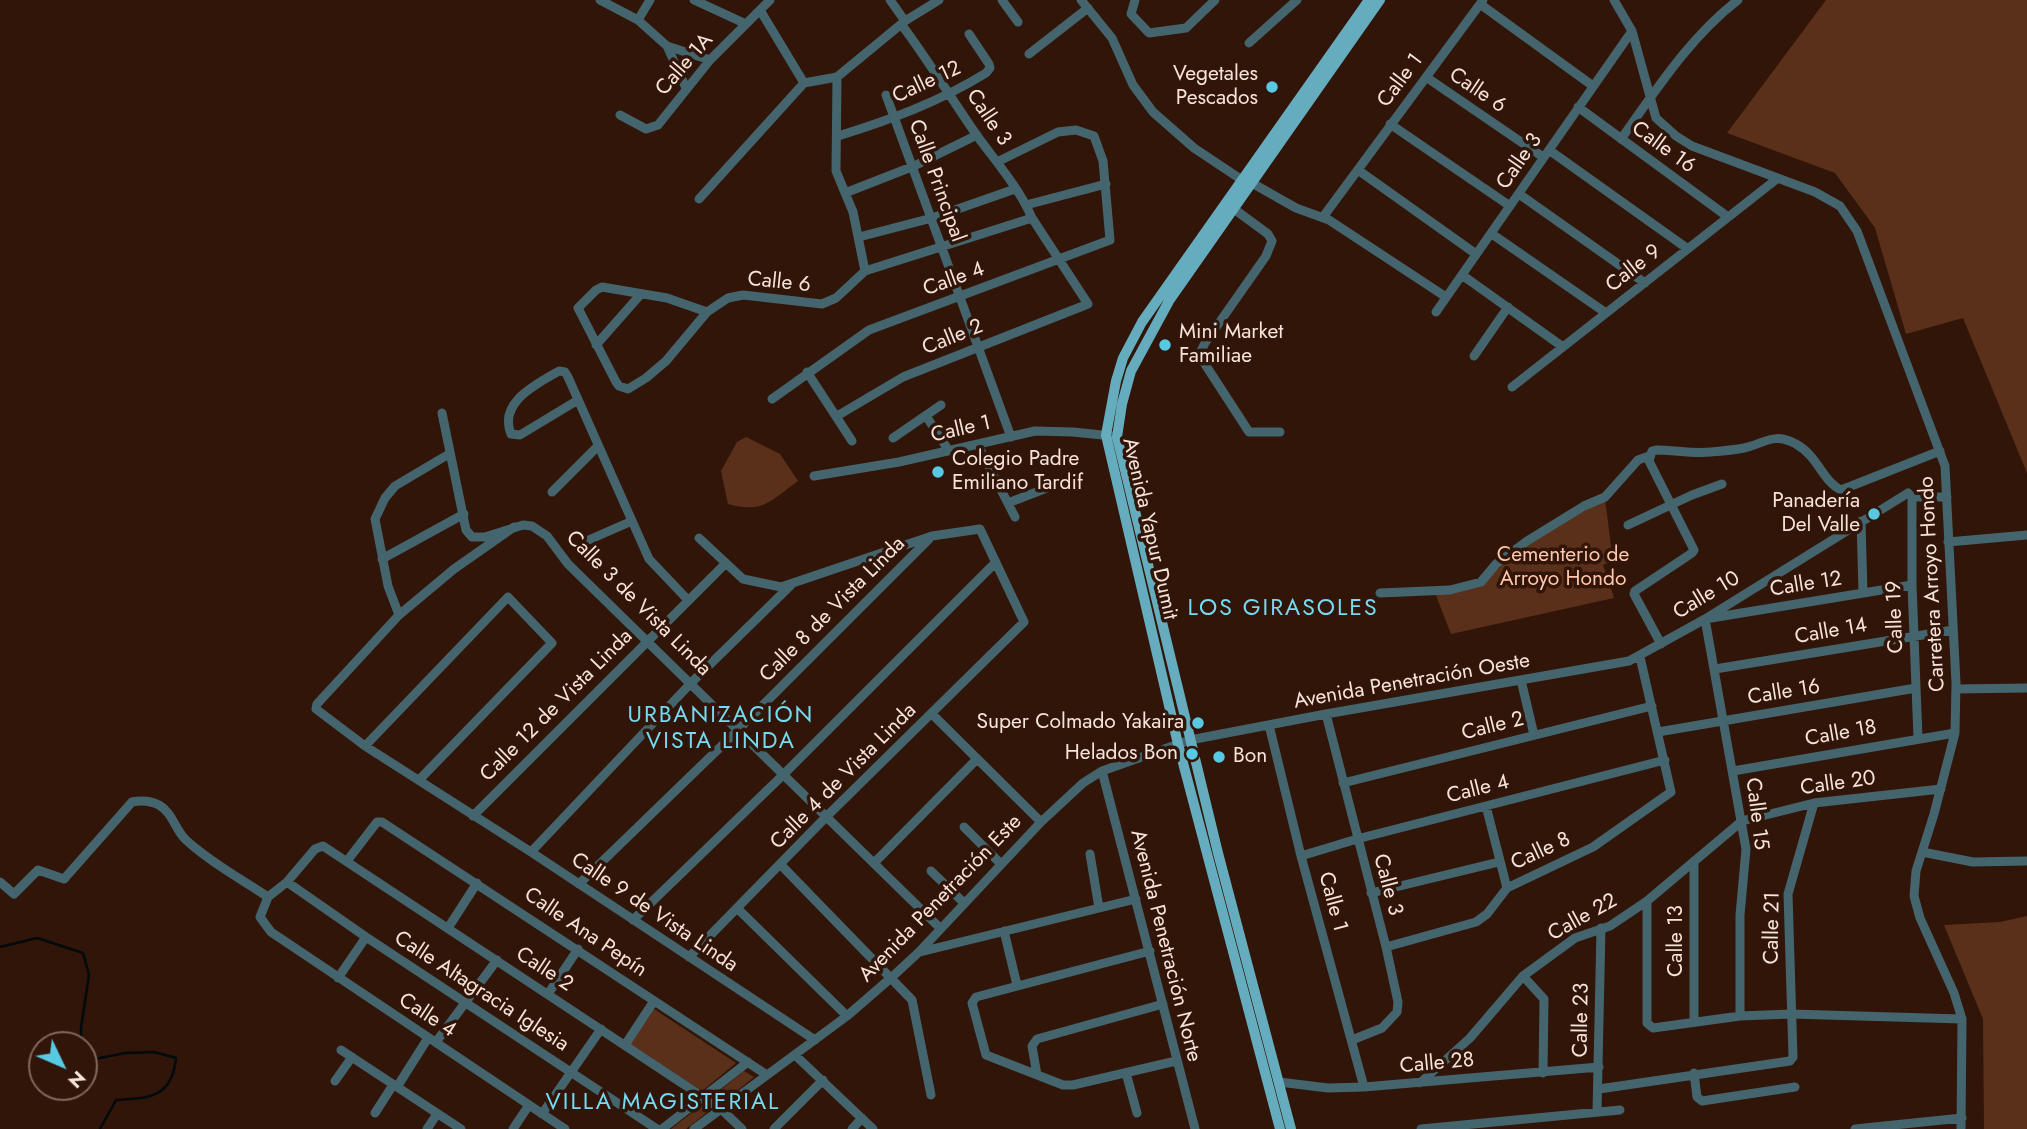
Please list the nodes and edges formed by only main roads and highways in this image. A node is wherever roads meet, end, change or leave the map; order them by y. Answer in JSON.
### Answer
{"nodes":[{"id":1,"x":1369,"y":0,"type":"edge"},
{"id":2,"x":1380,"y":0,"type":"edge"},
{"id":3,"x":1247,"y":182,"type":"junction"},
{"id":4,"x":1112,"y":436,"type":"junction"},
{"id":5,"x":1280,"y":1129,"type":"edge"},
{"id":6,"x":1291,"y":1129,"type":"edge"}],
"edges":[{"from":1,"to":3,"type":"main road","name":"Avenida Yapur Dumit"},
{"from":2,"to":3,"type":"main road","name":"Avenida Yapur Dumit"},
{"from":3,"to":4,"type":"main road","name":"Avenida Yapur Dumit"},
{"from":3,"to":4,"type":"main road","name":"Avenida Yapur Dumit"},
{"from":4,"to":5,"type":"main road","name":"Avenida Yapur Dumit"},
{"from":4,"to":6,"type":"main road","name":"Avenida Yapur Dumit"}]}
